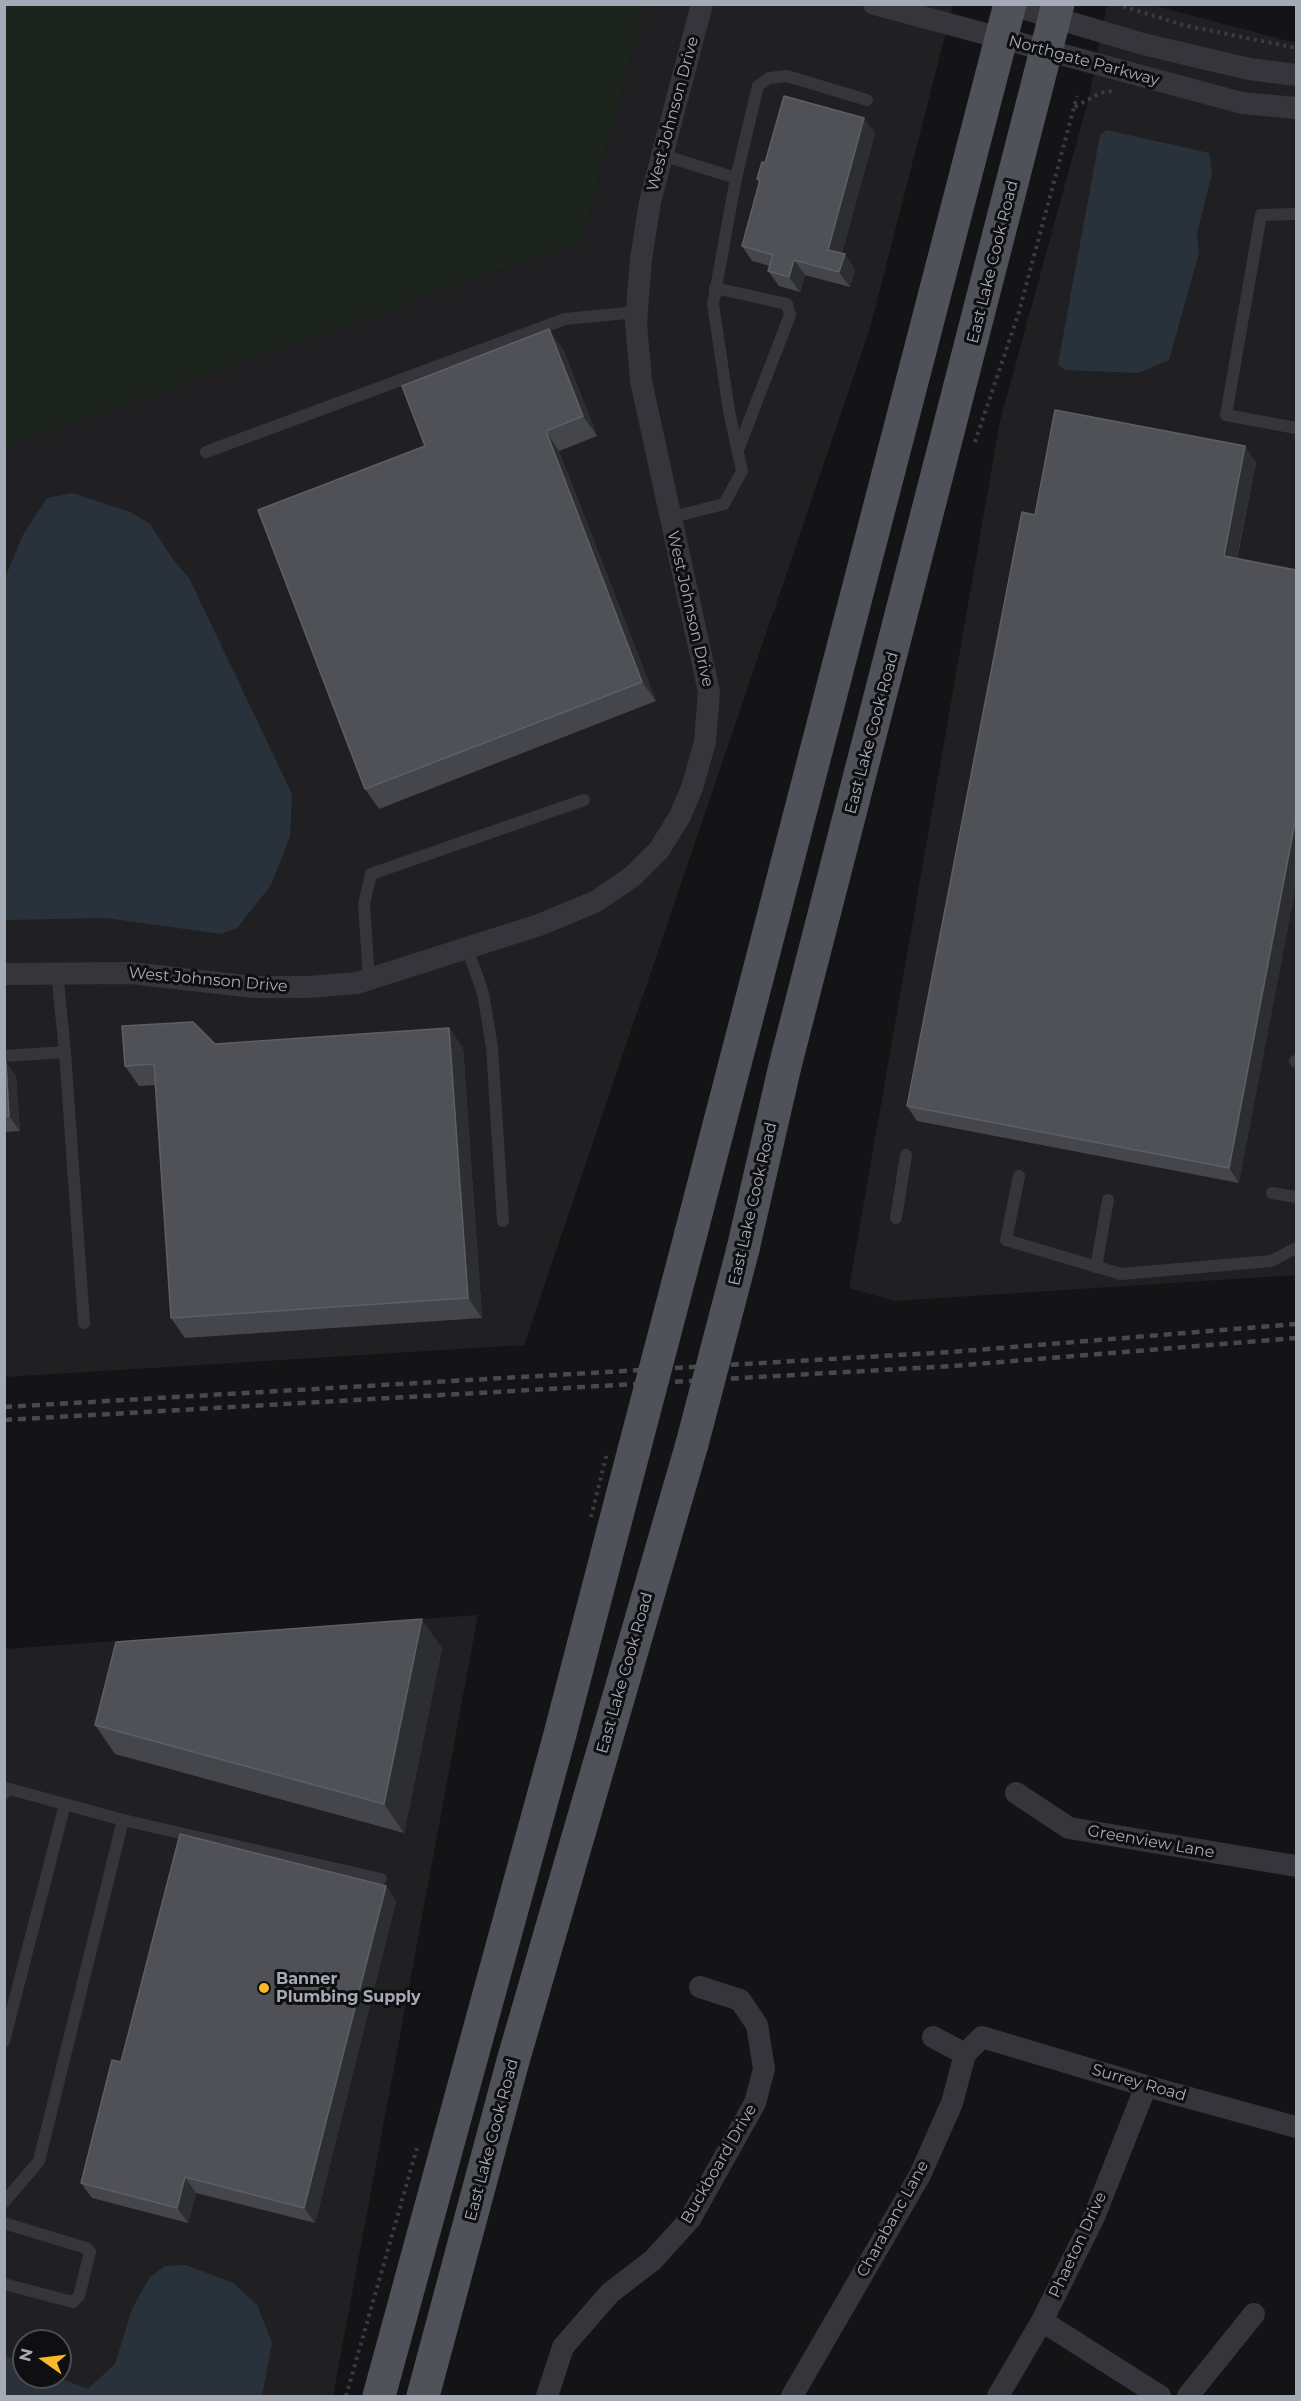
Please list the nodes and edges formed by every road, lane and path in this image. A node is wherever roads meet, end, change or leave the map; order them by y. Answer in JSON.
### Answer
{"nodes":[{"id":1,"x":702,"y":4,"type":"edge"},
{"id":2,"x":874,"y":4,"type":"edge"},
{"id":3,"x":1116,"y":4,"type":"edge"},
{"id":4,"x":1009,"y":5,"type":"edge"},
{"id":5,"x":1057,"y":11,"type":"edge"},
{"id":6,"x":1001,"y":39,"type":"junction"},
{"id":7,"x":1296,"y":48,"type":"edge"},
{"id":8,"x":1047,"y":52,"type":"junction"},
{"id":9,"x":1296,"y":75,"type":"edge"},
{"id":10,"x":867,"y":100,"type":"dead end"},
{"id":11,"x":1296,"y":108,"type":"edge"},
{"id":12,"x":662,"y":155,"type":"junction"},
{"id":13,"x":736,"y":178,"type":"junction"},
{"id":14,"x":1296,"y":214,"type":"edge"},
{"id":15,"x":716,"y":288,"type":"junction"},
{"id":16,"x":637,"y":312,"type":"junction"},
{"id":17,"x":1296,"y":428,"type":"edge"},
{"id":18,"x":738,"y":451,"type":"junction"},
{"id":19,"x":206,"y":452,"type":"dead end"},
{"id":20,"x":669,"y":518,"type":"junction"},
{"id":21,"x":584,"y":801,"type":"dead end"},
{"id":22,"x":467,"y":948,"type":"junction"},
{"id":23,"x":57,"y":972,"type":"junction"},
{"id":24,"x":4,"y":974,"type":"edge"},
{"id":25,"x":369,"y":979,"type":"junction"},
{"id":26,"x":65,"y":1052,"type":"junction"},
{"id":27,"x":4,"y":1056,"type":"edge"},
{"id":28,"x":906,"y":1155,"type":"dead end"},
{"id":29,"x":1019,"y":1176,"type":"dead end"},
{"id":30,"x":1272,"y":1193,"type":"dead end"},
{"id":31,"x":1296,"y":1197,"type":"edge"},
{"id":32,"x":1108,"y":1200,"type":"dead end"},
{"id":33,"x":896,"y":1218,"type":"dead end"},
{"id":34,"x":503,"y":1221,"type":"dead end"},
{"id":35,"x":1296,"y":1248,"type":"edge"},
{"id":36,"x":1096,"y":1267,"type":"junction"},
{"id":37,"x":84,"y":1323,"type":"dead end"},
{"id":38,"x":1016,"y":1793,"type":"dead end"},
{"id":39,"x":4,"y":1794,"type":"edge"},
{"id":40,"x":65,"y":1804,"type":"junction"},
{"id":41,"x":123,"y":1820,"type":"junction"},
{"id":42,"x":1296,"y":1866,"type":"edge"},
{"id":43,"x":381,"y":1879,"type":"dead end"},
{"id":44,"x":700,"y":1987,"type":"dead end"},
{"id":45,"x":933,"y":2037,"type":"dead end"},
{"id":46,"x":4,"y":2042,"type":"edge"},
{"id":47,"x":965,"y":2054,"type":"junction"},
{"id":48,"x":1146,"y":2086,"type":"junction"},
{"id":49,"x":1296,"y":2127,"type":"edge"},
{"id":50,"x":4,"y":2202,"type":"edge"},
{"id":51,"x":4,"y":2223,"type":"edge"},
{"id":52,"x":4,"y":2284,"type":"edge"},
{"id":53,"x":1254,"y":2314,"type":"dead end"},
{"id":54,"x":1042,"y":2320,"type":"junction"},
{"id":55,"x":549,"y":2396,"type":"edge"},
{"id":56,"x":379,"y":2397,"type":"edge"},
{"id":57,"x":423,"y":2397,"type":"edge"},
{"id":58,"x":792,"y":2397,"type":"edge"},
{"id":59,"x":998,"y":2397,"type":"edge"},
{"id":60,"x":1160,"y":2397,"type":"edge"},
{"id":61,"x":1188,"y":2397,"type":"edge"}],
"edges":[{"from":1,"to":12,"type":"street","name":"West Johnson Drive"},
{"from":2,"to":6,"type":"street","name":"Northgate Parkway"},
{"from":3,"to":7,"type":"path"},
{"from":4,"to":5,"type":"street","name":"Northgate Parkway"},
{"from":4,"to":6,"type":"main road"},
{"from":5,"to":8,"type":"main road","name":"East Lake Cook Road"},
{"from":5,"to":9,"type":"street","name":"Northgate Parkway"},
{"from":6,"to":8,"type":"street","name":"Northgate Parkway"},
{"from":6,"to":56,"type":"main road","bridge":true},
{"from":8,"to":11,"type":"street","name":"Northgate Parkway"},
{"from":8,"to":57,"type":"main road","name":"East Lake Cook Road","bridge":true},
{"from":10,"to":13,"type":"lane"},
{"from":12,"to":13,"type":"lane"},
{"from":12,"to":16,"type":"street","name":"West Johnson Drive"},
{"from":13,"to":15,"type":"lane"},
{"from":14,"to":17,"type":"lane"},
{"from":15,"to":18,"type":"lane"},
{"from":15,"to":18,"type":"lane"},
{"from":16,"to":19,"type":"lane"},
{"from":16,"to":20,"type":"street","name":"West Johnson Drive"},
{"from":18,"to":20,"type":"lane"},
{"from":20,"to":22,"type":"street","name":"West Johnson Drive"},
{"from":21,"to":25,"type":"lane"},
{"from":22,"to":25,"type":"street","name":"West Johnson Drive"},
{"from":22,"to":34,"type":"lane"},
{"from":23,"to":24,"type":"street","name":"West Johnson Drive"},
{"from":23,"to":25,"type":"street","name":"West Johnson Drive"},
{"from":23,"to":26,"type":"lane"},
{"from":26,"to":27,"type":"lane"},
{"from":26,"to":37,"type":"lane"},
{"from":28,"to":33,"type":"lane"},
{"from":29,"to":36,"type":"lane"},
{"from":30,"to":31,"type":"lane"},
{"from":32,"to":36,"type":"lane"},
{"from":35,"to":36,"type":"lane"},
{"from":38,"to":42,"type":"street","name":"Greenview Lane"},
{"from":39,"to":40,"type":"lane"},
{"from":40,"to":41,"type":"lane"},
{"from":40,"to":46,"type":"lane"},
{"from":41,"to":43,"type":"lane"},
{"from":41,"to":50,"type":"lane"},
{"from":44,"to":55,"type":"street","name":"Buckboard Drive"},
{"from":45,"to":47,"type":"street"},
{"from":47,"to":48,"type":"street","name":"Surrey Road"},
{"from":47,"to":58,"type":"street","name":"Charabanc Lane"},
{"from":48,"to":49,"type":"street","name":"Surrey Road"},
{"from":48,"to":54,"type":"street","name":"Phaeton Drive"},
{"from":51,"to":52,"type":"lane"},
{"from":53,"to":61,"type":"street"},
{"from":54,"to":59,"type":"street","name":"Phaeton Drive"},
{"from":54,"to":60,"type":"street"}]}
